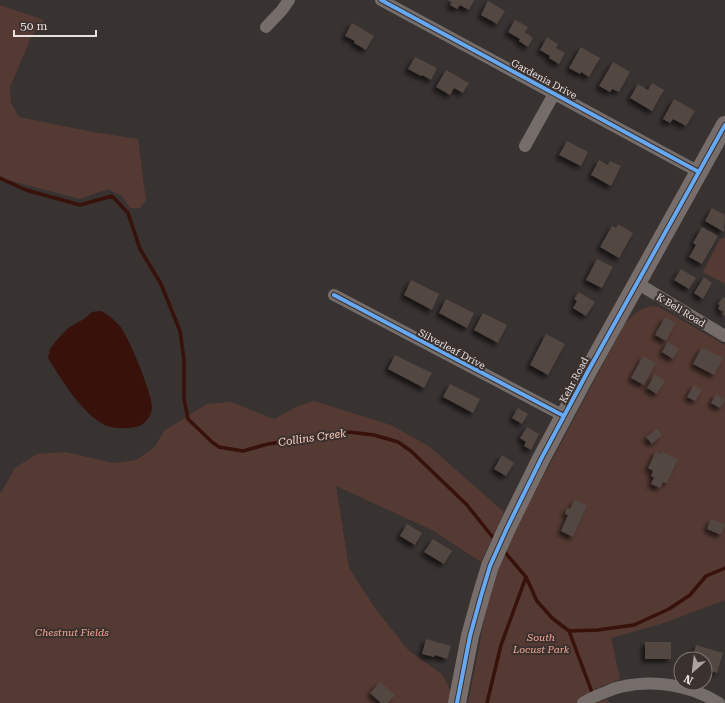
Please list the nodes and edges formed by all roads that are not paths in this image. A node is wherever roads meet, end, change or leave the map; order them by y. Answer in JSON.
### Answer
{"nodes":[{"id":1,"x":289,"y":0,"type":"edge"},
{"id":2,"x":381,"y":0,"type":"edge"},
{"id":3,"x":266,"y":27,"type":"dead end"},
{"id":4,"x":554,"y":94,"type":"junction"},
{"id":5,"x":725,"y":125,"type":"edge"},
{"id":6,"x":525,"y":146,"type":"dead end"},
{"id":7,"x":699,"y":172,"type":"junction"},
{"id":8,"x":637,"y":283,"type":"junction"},
{"id":9,"x":334,"y":296,"type":"dead end"},
{"id":10,"x":725,"y":336,"type":"edge"},
{"id":11,"x":564,"y":416,"type":"junction"},
{"id":12,"x":585,"y":702,"type":"edge"},
{"id":13,"x":457,"y":703,"type":"edge"},
{"id":14,"x":719,"y":703,"type":"edge"}],
"edges":[{"from":1,"to":3,"type":"street"},
{"from":2,"to":4,"type":"street","name":"Gardenia Drive"},
{"from":4,"to":6,"type":"street"},
{"from":4,"to":7,"type":"street","name":"Gardenia Drive"},
{"from":5,"to":7,"type":"street","name":"Kehr Road"},
{"from":7,"to":8,"type":"street","name":"Kehr Road"},
{"from":8,"to":10,"type":"street","name":"K Bell Road"},
{"from":8,"to":11,"type":"street","name":"Kehr Road"},
{"from":9,"to":11,"type":"street","name":"Silverleaf Drive"},
{"from":11,"to":13,"type":"street","name":"Kehr Road"},
{"from":12,"to":14,"type":"street"}]}
